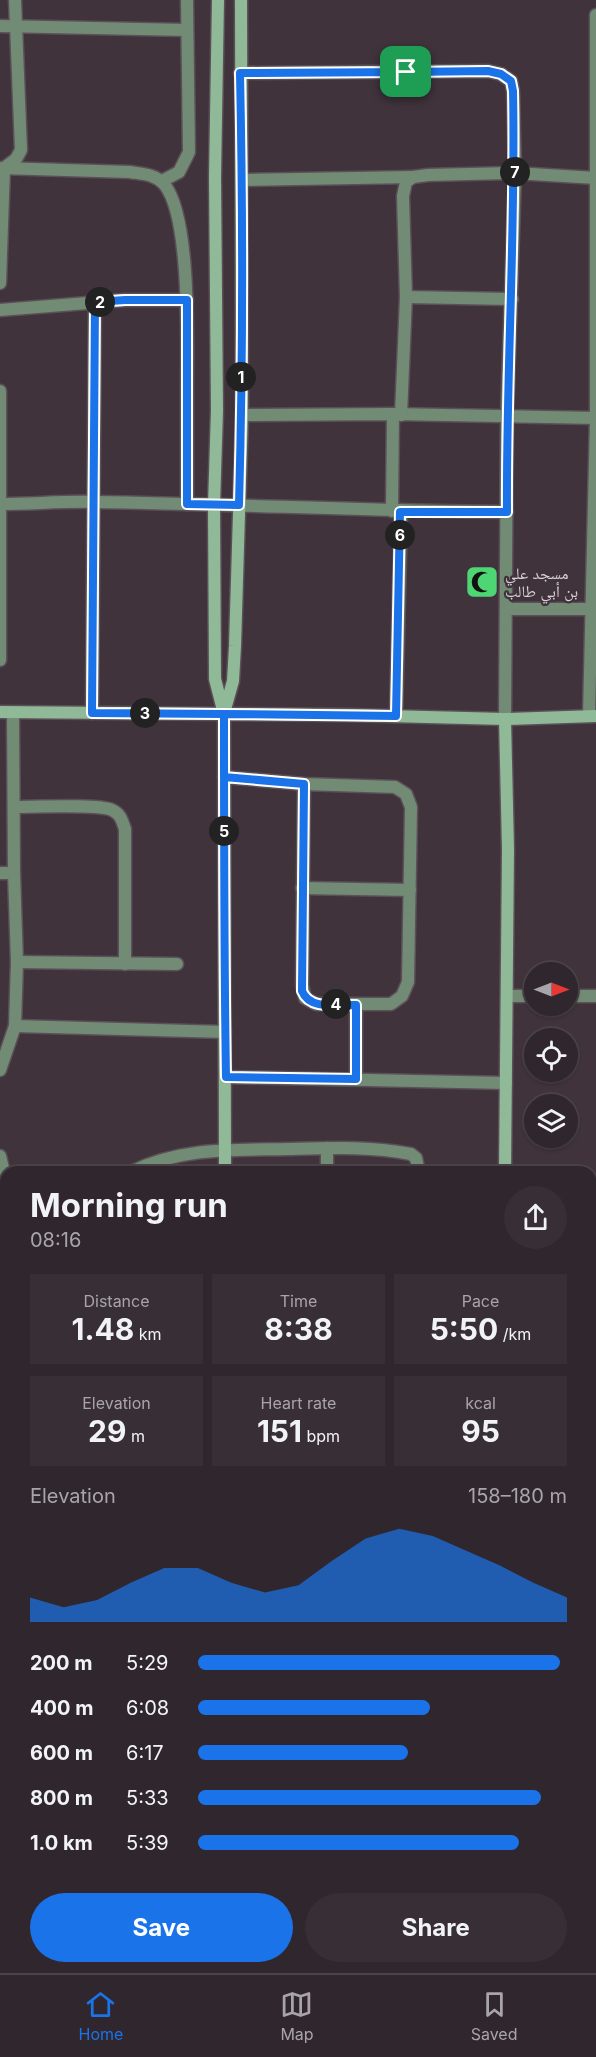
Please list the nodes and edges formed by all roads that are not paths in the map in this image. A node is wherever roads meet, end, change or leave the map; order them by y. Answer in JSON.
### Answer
{"nodes":[{"id":1,"x":15,"y":0,"type":"edge"},
{"id":2,"x":187,"y":0,"type":"edge"},
{"id":3,"x":218,"y":0,"type":"edge"},
{"id":4,"x":241,"y":0,"type":"edge"},
{"id":5,"x":596,"y":15,"type":"edge"},
{"id":6,"x":0,"y":26,"type":"edge"},
{"id":7,"x":16,"y":27,"type":"junction"},
{"id":8,"x":186,"y":30,"type":"junction"},
{"id":9,"x":240,"y":73,"type":"junction"},
{"id":10,"x":2,"y":168,"type":"edge"},
{"id":11,"x":515,"y":173,"type":"junction"},
{"id":12,"x":413,"y":177,"type":"junction"},
{"id":13,"x":595,"y":178,"type":"edge"},
{"id":14,"x":242,"y":180,"type":"junction"},
{"id":15,"x":162,"y":181,"type":"junction"},
{"id":16,"x":0,"y":283,"type":"edge"},
{"id":17,"x":406,"y":297,"type":"junction"},
{"id":18,"x":512,"y":299,"type":"junction"},
{"id":19,"x":187,"y":300,"type":"junction"},
{"id":20,"x":95,"y":302,"type":"junction"},
{"id":21,"x":0,"y":310,"type":"edge"},
{"id":22,"x":0,"y":391,"type":"edge"},
{"id":23,"x":242,"y":415,"type":"junction"},
{"id":24,"x":397,"y":415,"type":"junction"},
{"id":25,"x":507,"y":415,"type":"junction"},
{"id":26,"x":596,"y":418,"type":"edge"},
{"id":27,"x":94,"y":502,"type":"junction"},
{"id":28,"x":1,"y":504,"type":"edge"},
{"id":29,"x":187,"y":504,"type":"junction"},
{"id":30,"x":214,"y":505,"type":"junction"},
{"id":31,"x":239,"y":505,"type":"junction"},
{"id":32,"x":396,"y":511,"type":"junction"},
{"id":33,"x":507,"y":512,"type":"junction"},
{"id":34,"x":506,"y":609,"type":"junction"},
{"id":35,"x":593,"y":609,"type":"edge"},
{"id":36,"x":0,"y":660,"type":"edge"},
{"id":37,"x":0,"y":712,"type":"edge"},
{"id":38,"x":13,"y":713,"type":"junction"},
{"id":39,"x":92,"y":713,"type":"junction"},
{"id":40,"x":224,"y":714,"type":"junction"},
{"id":41,"x":396,"y":716,"type":"junction"},
{"id":42,"x":592,"y":716,"type":"edge"},
{"id":43,"x":505,"y":718,"type":"junction"},
{"id":44,"x":224,"y":777,"type":"junction"},
{"id":45,"x":304,"y":784,"type":"junction"},
{"id":46,"x":14,"y":807,"type":"junction"},
{"id":47,"x":0,"y":873,"type":"edge"},
{"id":48,"x":14,"y":873,"type":"junction"},
{"id":49,"x":302,"y":888,"type":"junction"},
{"id":50,"x":410,"y":890,"type":"junction"},
{"id":51,"x":17,"y":962,"type":"junction"},
{"id":52,"x":125,"y":964,"type":"junction"},
{"id":53,"x":177,"y":964,"type":"dead end"},
{"id":54,"x":507,"y":996,"type":"junction"},
{"id":55,"x":524,"y":996,"type":"edge"},
{"id":56,"x":578,"y":996,"type":"edge"},
{"id":57,"x":596,"y":996,"type":"edge"},
{"id":58,"x":356,"y":1005,"type":"junction"},
{"id":59,"x":15,"y":1026,"type":"junction"},
{"id":60,"x":225,"y":1032,"type":"junction"},
{"id":61,"x":0,"y":1070,"type":"edge"},
{"id":62,"x":226,"y":1077,"type":"junction"},
{"id":63,"x":356,"y":1079,"type":"junction"},
{"id":64,"x":506,"y":1083,"type":"junction"},
{"id":65,"x":327,"y":1148,"type":"junction"},
{"id":66,"x":225,"y":1150,"type":"junction"},
{"id":67,"x":146,"y":1166,"type":"edge"},
{"id":68,"x":225,"y":1166,"type":"edge"},
{"id":69,"x":327,"y":1166,"type":"edge"},
{"id":70,"x":418,"y":1166,"type":"edge"},
{"id":71,"x":505,"y":1166,"type":"edge"}],
"edges":[{"from":1,"to":7,"type":"street"},
{"from":2,"to":8,"type":"street"},
{"from":3,"to":30,"type":"main road"},
{"from":4,"to":9,"type":"main road"},
{"from":5,"to":13,"type":"street"},
{"from":6,"to":7,"type":"street"},
{"from":7,"to":8,"type":"street"},
{"from":7,"to":10,"type":"street"},
{"from":8,"to":15,"type":"street"},
{"from":9,"to":11,"type":"street"},
{"from":9,"to":14,"type":"main road"},
{"from":10,"to":15,"type":"street"},
{"from":10,"to":16,"type":"street"},
{"from":11,"to":12,"type":"street"},
{"from":11,"to":13,"type":"street"},
{"from":11,"to":18,"type":"street"},
{"from":12,"to":14,"type":"street"},
{"from":12,"to":17,"type":"street"},
{"from":13,"to":26,"type":"street"},
{"from":14,"to":23,"type":"main road"},
{"from":15,"to":19,"type":"street"},
{"from":17,"to":18,"type":"street"},
{"from":17,"to":24,"type":"street"},
{"from":18,"to":25,"type":"street"},
{"from":19,"to":20,"type":"street"},
{"from":19,"to":29,"type":"street"},
{"from":20,"to":21,"type":"street"},
{"from":20,"to":27,"type":"street"},
{"from":22,"to":28,"type":"street"},
{"from":23,"to":24,"type":"street"},
{"from":23,"to":31,"type":"main road"},
{"from":24,"to":25,"type":"street"},
{"from":24,"to":32,"type":"street"},
{"from":25,"to":26,"type":"street"},
{"from":25,"to":33,"type":"street"},
{"from":26,"to":35,"type":"street"},
{"from":27,"to":28,"type":"street"},
{"from":27,"to":29,"type":"street"},
{"from":27,"to":39,"type":"street"},
{"from":28,"to":36,"type":"street"},
{"from":29,"to":30,"type":"street"},
{"from":30,"to":31,"type":"street"},
{"from":30,"to":40,"type":"main road"},
{"from":31,"to":32,"type":"street"},
{"from":31,"to":40,"type":"main road"},
{"from":32,"to":33,"type":"street"},
{"from":32,"to":41,"type":"street"},
{"from":33,"to":34,"type":"street"},
{"from":34,"to":35,"type":"street"},
{"from":34,"to":43,"type":"street"},
{"from":35,"to":42,"type":"street"},
{"from":37,"to":38,"type":"main road"},
{"from":38,"to":39,"type":"main road"},
{"from":38,"to":46,"type":"street"},
{"from":39,"to":40,"type":"main road"},
{"from":40,"to":41,"type":"main road"},
{"from":40,"to":44,"type":"main road"},
{"from":41,"to":43,"type":"main road"},
{"from":42,"to":43,"type":"main road"},
{"from":43,"to":54,"type":"main road"},
{"from":44,"to":45,"type":"street"},
{"from":44,"to":60,"type":"main road"},
{"from":45,"to":49,"type":"street"},
{"from":45,"to":50,"type":"street"},
{"from":46,"to":48,"type":"street"},
{"from":46,"to":52,"type":"street"},
{"from":47,"to":48,"type":"street"},
{"from":48,"to":51,"type":"street"},
{"from":49,"to":50,"type":"street"},
{"from":49,"to":58,"type":"street"},
{"from":50,"to":58,"type":"street"},
{"from":51,"to":52,"type":"street"},
{"from":51,"to":59,"type":"street"},
{"from":52,"to":53,"type":"street"},
{"from":54,"to":55,"type":"street"},
{"from":54,"to":64,"type":"main road"},
{"from":56,"to":57,"type":"street"},
{"from":58,"to":63,"type":"street"},
{"from":59,"to":60,"type":"street"},
{"from":59,"to":61,"type":"street"},
{"from":60,"to":62,"type":"main road"},
{"from":62,"to":63,"type":"street"},
{"from":62,"to":66,"type":"main road"},
{"from":63,"to":64,"type":"street"},
{"from":64,"to":71,"type":"main road"},
{"from":65,"to":66,"type":"street"},
{"from":65,"to":69,"type":"street"},
{"from":65,"to":70,"type":"street"},
{"from":66,"to":67,"type":"street"},
{"from":66,"to":68,"type":"main road"}]}
